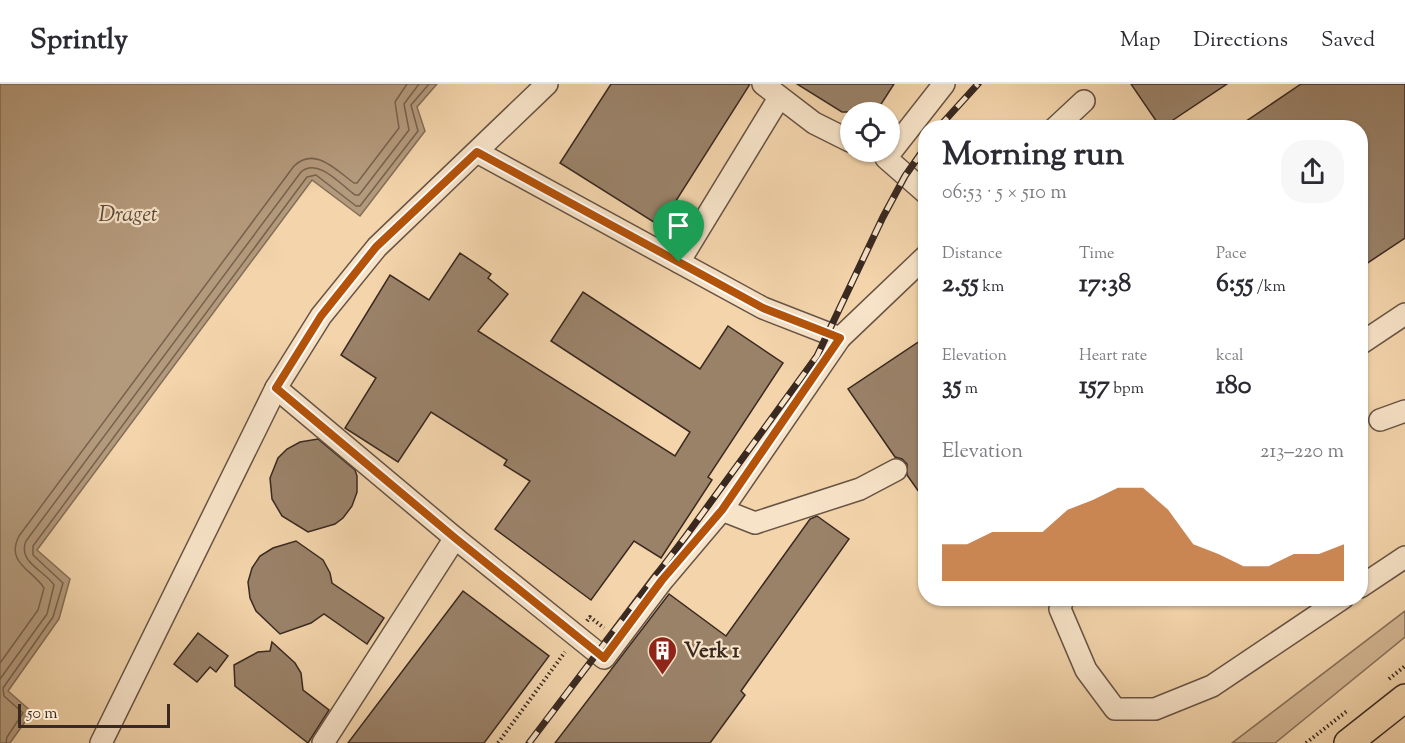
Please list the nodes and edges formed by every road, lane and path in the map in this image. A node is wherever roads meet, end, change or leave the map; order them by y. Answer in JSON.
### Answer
{"nodes":[{"id":1,"x":547,"y":84,"type":"edge"},
{"id":2,"x":944,"y":84,"type":"edge"},
{"id":3,"x":771,"y":91,"type":"edge"},
{"id":4,"x":1084,"y":101,"type":"dead end"},
{"id":5,"x":1064,"y":120,"type":"edge"},
{"id":6,"x":900,"y":132,"type":"edge"},
{"id":7,"x":840,"y":136,"type":"edge"},
{"id":8,"x":477,"y":152,"type":"junction"},
{"id":9,"x":888,"y":162,"type":"edge"},
{"id":10,"x":918,"y":187,"type":"edge"},
{"id":11,"x":679,"y":262,"type":"junction"},
{"id":12,"x":918,"y":264,"type":"edge"},
{"id":13,"x":1405,"y":314,"type":"edge"},
{"id":14,"x":840,"y":338,"type":"junction"},
{"id":15,"x":1368,"y":339,"type":"edge"},
{"id":16,"x":276,"y":388,"type":"junction"},
{"id":17,"x":1405,"y":411,"type":"edge"},
{"id":18,"x":1380,"y":420,"type":"dead end"},
{"id":19,"x":896,"y":470,"type":"dead end"},
{"id":20,"x":722,"y":510,"type":"junction"},
{"id":21,"x":455,"y":538,"type":"junction"},
{"id":22,"x":1405,"y":557,"type":"edge"},
{"id":23,"x":1368,"y":582,"type":"edge"},
{"id":24,"x":1061,"y":606,"type":"edge"},
{"id":25,"x":1331,"y":606,"type":"edge"},
{"id":26,"x":1405,"y":698,"type":"edge"},
{"id":27,"x":101,"y":743,"type":"edge"},
{"id":28,"x":323,"y":743,"type":"edge"},
{"id":29,"x":1348,"y":743,"type":"edge"}],
"edges":[{"from":1,"to":8,"type":"lane"},
{"from":2,"to":6,"type":"lane"},
{"from":3,"to":7,"type":"lane"},
{"from":3,"to":11,"type":"lane"},
{"from":4,"to":5,"type":"lane"},
{"from":8,"to":11,"type":"lane"},
{"from":8,"to":16,"type":"lane"},
{"from":9,"to":10,"type":"lane"},
{"from":11,"to":14,"type":"lane"},
{"from":12,"to":14,"type":"lane"},
{"from":13,"to":15,"type":"lane"},
{"from":14,"to":20,"type":"lane"},
{"from":16,"to":21,"type":"lane"},
{"from":16,"to":27,"type":"lane"},
{"from":17,"to":18,"type":"lane"},
{"from":19,"to":20,"type":"lane"},
{"from":20,"to":21,"type":"lane"},
{"from":21,"to":28,"type":"lane"},
{"from":22,"to":23,"type":"lane"},
{"from":24,"to":25,"type":"lane"},
{"from":26,"to":29,"type":"main road"}]}
